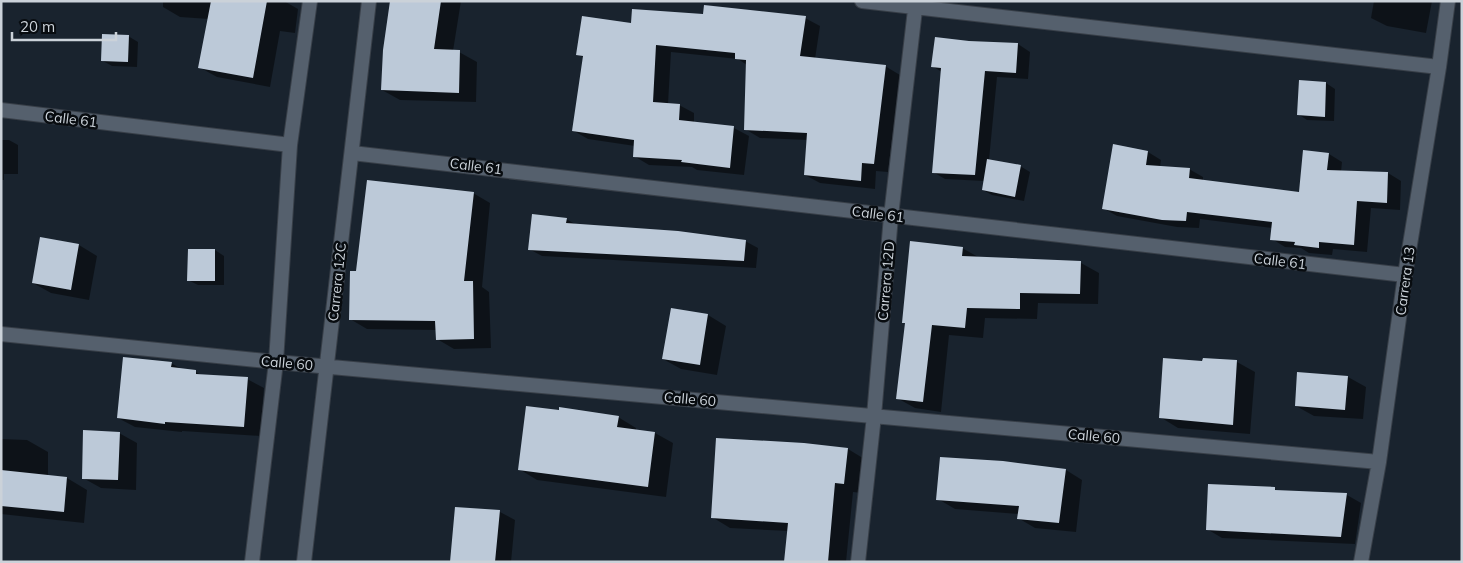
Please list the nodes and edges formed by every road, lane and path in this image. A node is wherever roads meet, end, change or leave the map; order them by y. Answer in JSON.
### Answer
{"nodes":[{"id":1,"x":310,"y":1,"type":"edge"},
{"id":2,"x":369,"y":1,"type":"edge"},
{"id":3,"x":862,"y":1,"type":"edge"},
{"id":4,"x":1448,"y":1,"type":"edge"},
{"id":5,"x":916,"y":4,"type":"edge"},
{"id":6,"x":1439,"y":67,"type":"junction"},
{"id":7,"x":1,"y":110,"type":"edge"},
{"id":8,"x":290,"y":146,"type":"junction"},
{"id":9,"x":352,"y":153,"type":"junction"},
{"id":10,"x":891,"y":216,"type":"junction"},
{"id":11,"x":1405,"y":275,"type":"junction"},
{"id":12,"x":1,"y":334,"type":"edge"},
{"id":13,"x":276,"y":362,"type":"junction"},
{"id":14,"x":328,"y":366,"type":"junction"},
{"id":15,"x":874,"y":416,"type":"junction"},
{"id":16,"x":1379,"y":462,"type":"junction"},
{"id":17,"x":252,"y":562,"type":"edge"},
{"id":18,"x":304,"y":562,"type":"edge"},
{"id":19,"x":858,"y":562,"type":"edge"},
{"id":20,"x":1361,"y":562,"type":"edge"}],
"edges":[{"from":1,"to":8,"type":"street"},
{"from":2,"to":9,"type":"street","name":"Carrera 12C"},
{"from":3,"to":5,"type":"street"},
{"from":4,"to":6,"type":"street","name":"Carrera 13"},
{"from":5,"to":6,"type":"street"},
{"from":5,"to":10,"type":"street","name":"Carrera 12D"},
{"from":6,"to":11,"type":"street","name":"Carrera 13"},
{"from":7,"to":8,"type":"street","name":"Calle 61"},
{"from":8,"to":13,"type":"street"},
{"from":9,"to":10,"type":"street","name":"Calle 61"},
{"from":9,"to":14,"type":"street","name":"Carrera 12C"},
{"from":10,"to":11,"type":"street","name":"Calle 61"},
{"from":10,"to":15,"type":"street","name":"Carrera 12D"},
{"from":11,"to":16,"type":"street","name":"Carrera 13"},
{"from":12,"to":13,"type":"street","name":"Calle 60"},
{"from":13,"to":14,"type":"street","name":"Calle 60"},
{"from":13,"to":17,"type":"street"},
{"from":14,"to":15,"type":"street","name":"Calle 60"},
{"from":14,"to":18,"type":"street","name":"Carrera 12C"},
{"from":15,"to":16,"type":"street","name":"Calle 60"},
{"from":15,"to":19,"type":"street","name":"Carrera 12D"},
{"from":16,"to":20,"type":"street","name":"Carrera 13"}]}
